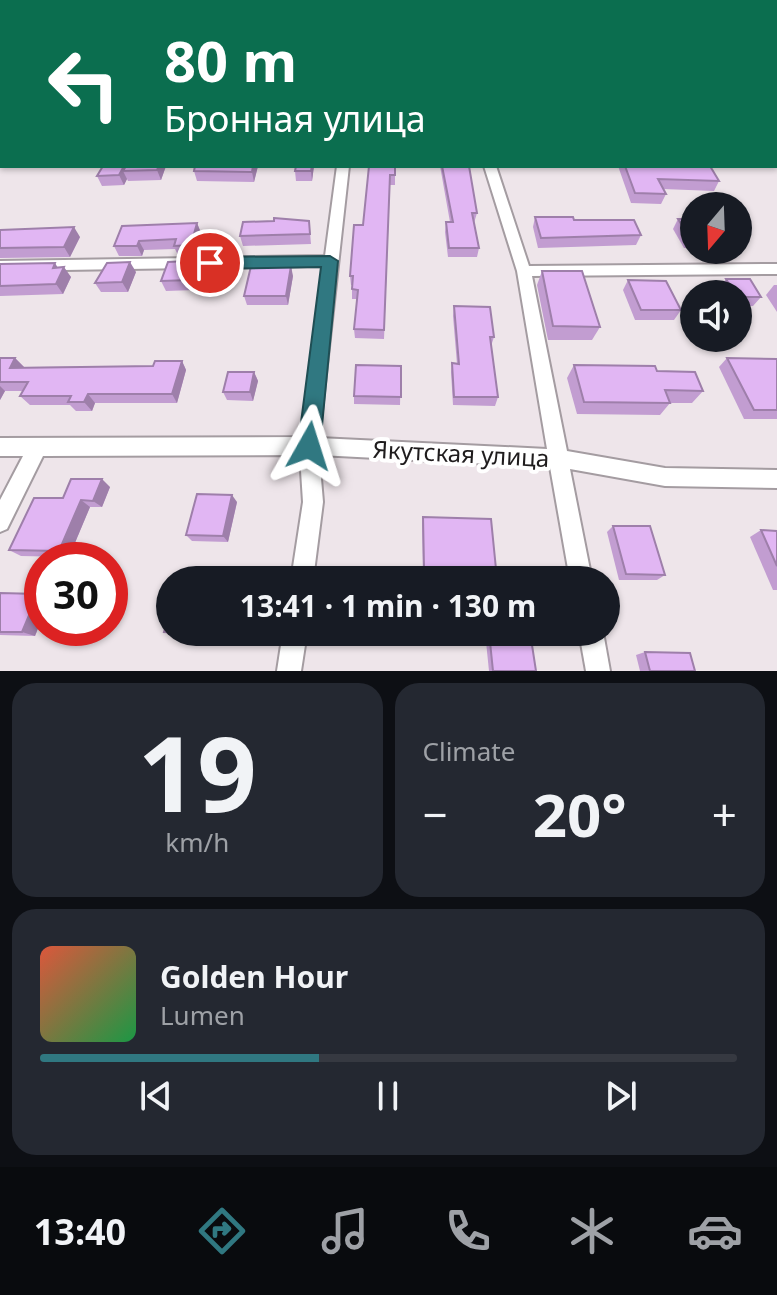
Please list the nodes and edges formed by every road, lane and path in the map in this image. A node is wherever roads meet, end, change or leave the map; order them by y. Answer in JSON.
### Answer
{"nodes":[{"id":1,"x":343,"y":168,"type":"edge"},
{"id":2,"x":491,"y":168,"type":"edge"},
{"id":3,"x":330,"y":261,"type":"junction"},
{"id":4,"x":0,"y":266,"type":"edge"},
{"id":5,"x":777,"y":269,"type":"edge"},
{"id":6,"x":524,"y":271,"type":"junction"},
{"id":7,"x":309,"y":446,"type":"junction"},
{"id":8,"x":0,"y":447,"type":"edge"},
{"id":9,"x":37,"y":447,"type":"junction"},
{"id":10,"x":558,"y":458,"type":"junction"},
{"id":11,"x":777,"y":479,"type":"edge"},
{"id":12,"x":0,"y":522,"type":"edge"},
{"id":13,"x":304,"y":566,"type":"edge"},
{"id":14,"x":578,"y":566,"type":"edge"},
{"id":15,"x":293,"y":646,"type":"edge"},
{"id":16,"x":594,"y":646,"type":"edge"},
{"id":17,"x":289,"y":671,"type":"edge"},
{"id":18,"x":598,"y":671,"type":"edge"}],
"edges":[{"from":1,"to":3,"type":"street"},
{"from":2,"to":6,"type":"street"},
{"from":3,"to":4,"type":"street"},
{"from":3,"to":7,"type":"street"},
{"from":5,"to":6,"type":"street"},
{"from":6,"to":10,"type":"street"},
{"from":7,"to":9,"type":"street","name":"Якутская улица"},
{"from":7,"to":10,"type":"street","name":"Якутская улица"},
{"from":7,"to":13,"type":"street"},
{"from":8,"to":9,"type":"street","name":"Якутская улица"},
{"from":9,"to":12,"type":"street"},
{"from":10,"to":11,"type":"street","name":"Якутская улица"},
{"from":10,"to":14,"type":"street"},
{"from":15,"to":17,"type":"street"},
{"from":16,"to":18,"type":"street"}]}
